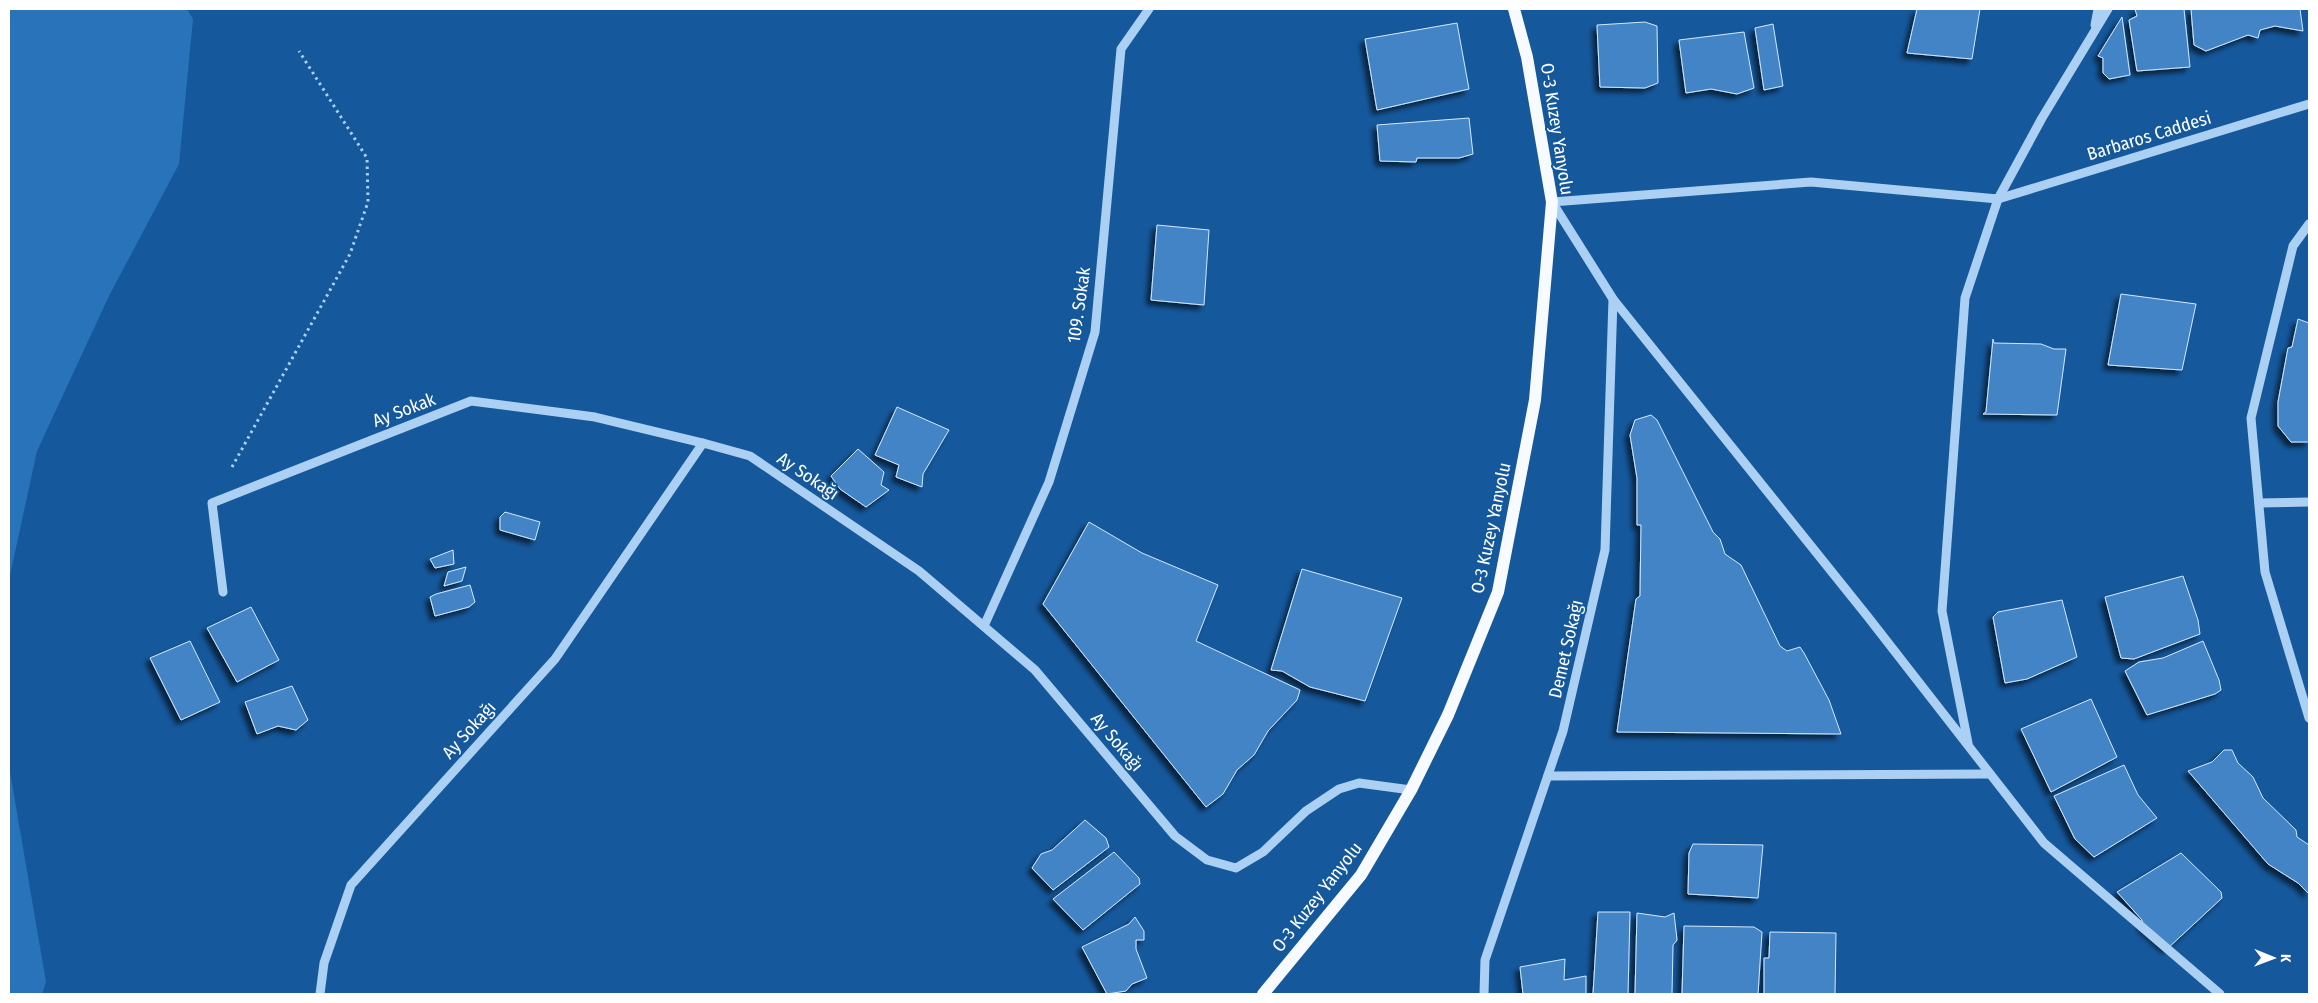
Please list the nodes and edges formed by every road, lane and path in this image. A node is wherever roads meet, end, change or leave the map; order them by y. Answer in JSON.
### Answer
{"nodes":[{"id":1,"x":1149,"y":9,"type":"edge"},
{"id":2,"x":1514,"y":9,"type":"edge"},
{"id":3,"x":2098,"y":9,"type":"edge"},
{"id":4,"x":2108,"y":9,"type":"edge"},
{"id":5,"x":2093,"y":32,"type":"junction"},
{"id":6,"x":299,"y":51,"type":"dead end"},
{"id":7,"x":2309,"y":104,"type":"edge"},
{"id":8,"x":1998,"y":198,"type":"junction"},
{"id":9,"x":1552,"y":202,"type":"junction"},
{"id":10,"x":2309,"y":224,"type":"edge"},
{"id":11,"x":1613,"y":299,"type":"junction"},
{"id":12,"x":703,"y":443,"type":"junction"},
{"id":13,"x":2259,"y":502,"type":"junction"},
{"id":14,"x":2309,"y":502,"type":"edge"},
{"id":15,"x":212,"y":503,"type":"junction"},
{"id":16,"x":223,"y":592,"type":"dead end"},
{"id":17,"x":984,"y":626,"type":"junction"},
{"id":18,"x":2309,"y":718,"type":"edge"},
{"id":19,"x":1968,"y":746,"type":"junction"},
{"id":20,"x":1990,"y":774,"type":"junction"},
{"id":21,"x":1548,"y":776,"type":"junction"},
{"id":22,"x":1411,"y":790,"type":"junction"},
{"id":23,"x":320,"y":994,"type":"edge"},
{"id":24,"x":1263,"y":994,"type":"edge"},
{"id":25,"x":1484,"y":994,"type":"edge"},
{"id":26,"x":2220,"y":994,"type":"edge"}],
"edges":[{"from":1,"to":17,"type":"street","name":"109. Sokak"},
{"from":2,"to":9,"type":"main road","name":"O-3 Kuzey Yanyolu"},
{"from":3,"to":5,"type":"street"},
{"from":4,"to":5,"type":"street"},
{"from":5,"to":8,"type":"street"},
{"from":6,"to":15,"type":"path"},
{"from":7,"to":8,"type":"street","name":"Barbaros Caddesi"},
{"from":8,"to":9,"type":"street"},
{"from":8,"to":19,"type":"street"},
{"from":9,"to":11,"type":"street"},
{"from":9,"to":22,"type":"main road","name":"O-3 Kuzey Yanyolu"},
{"from":10,"to":13,"type":"street"},
{"from":11,"to":19,"type":"street"},
{"from":11,"to":21,"type":"street","name":"Demet Sokağı"},
{"from":12,"to":15,"type":"street","name":"Ay Sokak"},
{"from":12,"to":17,"type":"street","name":"Ay Sokağı"},
{"from":12,"to":23,"type":"street","name":"Ay Sokağı"},
{"from":13,"to":14,"type":"street"},
{"from":13,"to":18,"type":"street"},
{"from":15,"to":16,"type":"street"},
{"from":17,"to":22,"type":"street","name":"Ay Sokağı"},
{"from":19,"to":20,"type":"street"},
{"from":20,"to":21,"type":"street"},
{"from":20,"to":26,"type":"street"},
{"from":21,"to":25,"type":"street","name":"Demet Sokağı"},
{"from":22,"to":24,"type":"main road","name":"O-3 Kuzey Yanyolu"}]}
